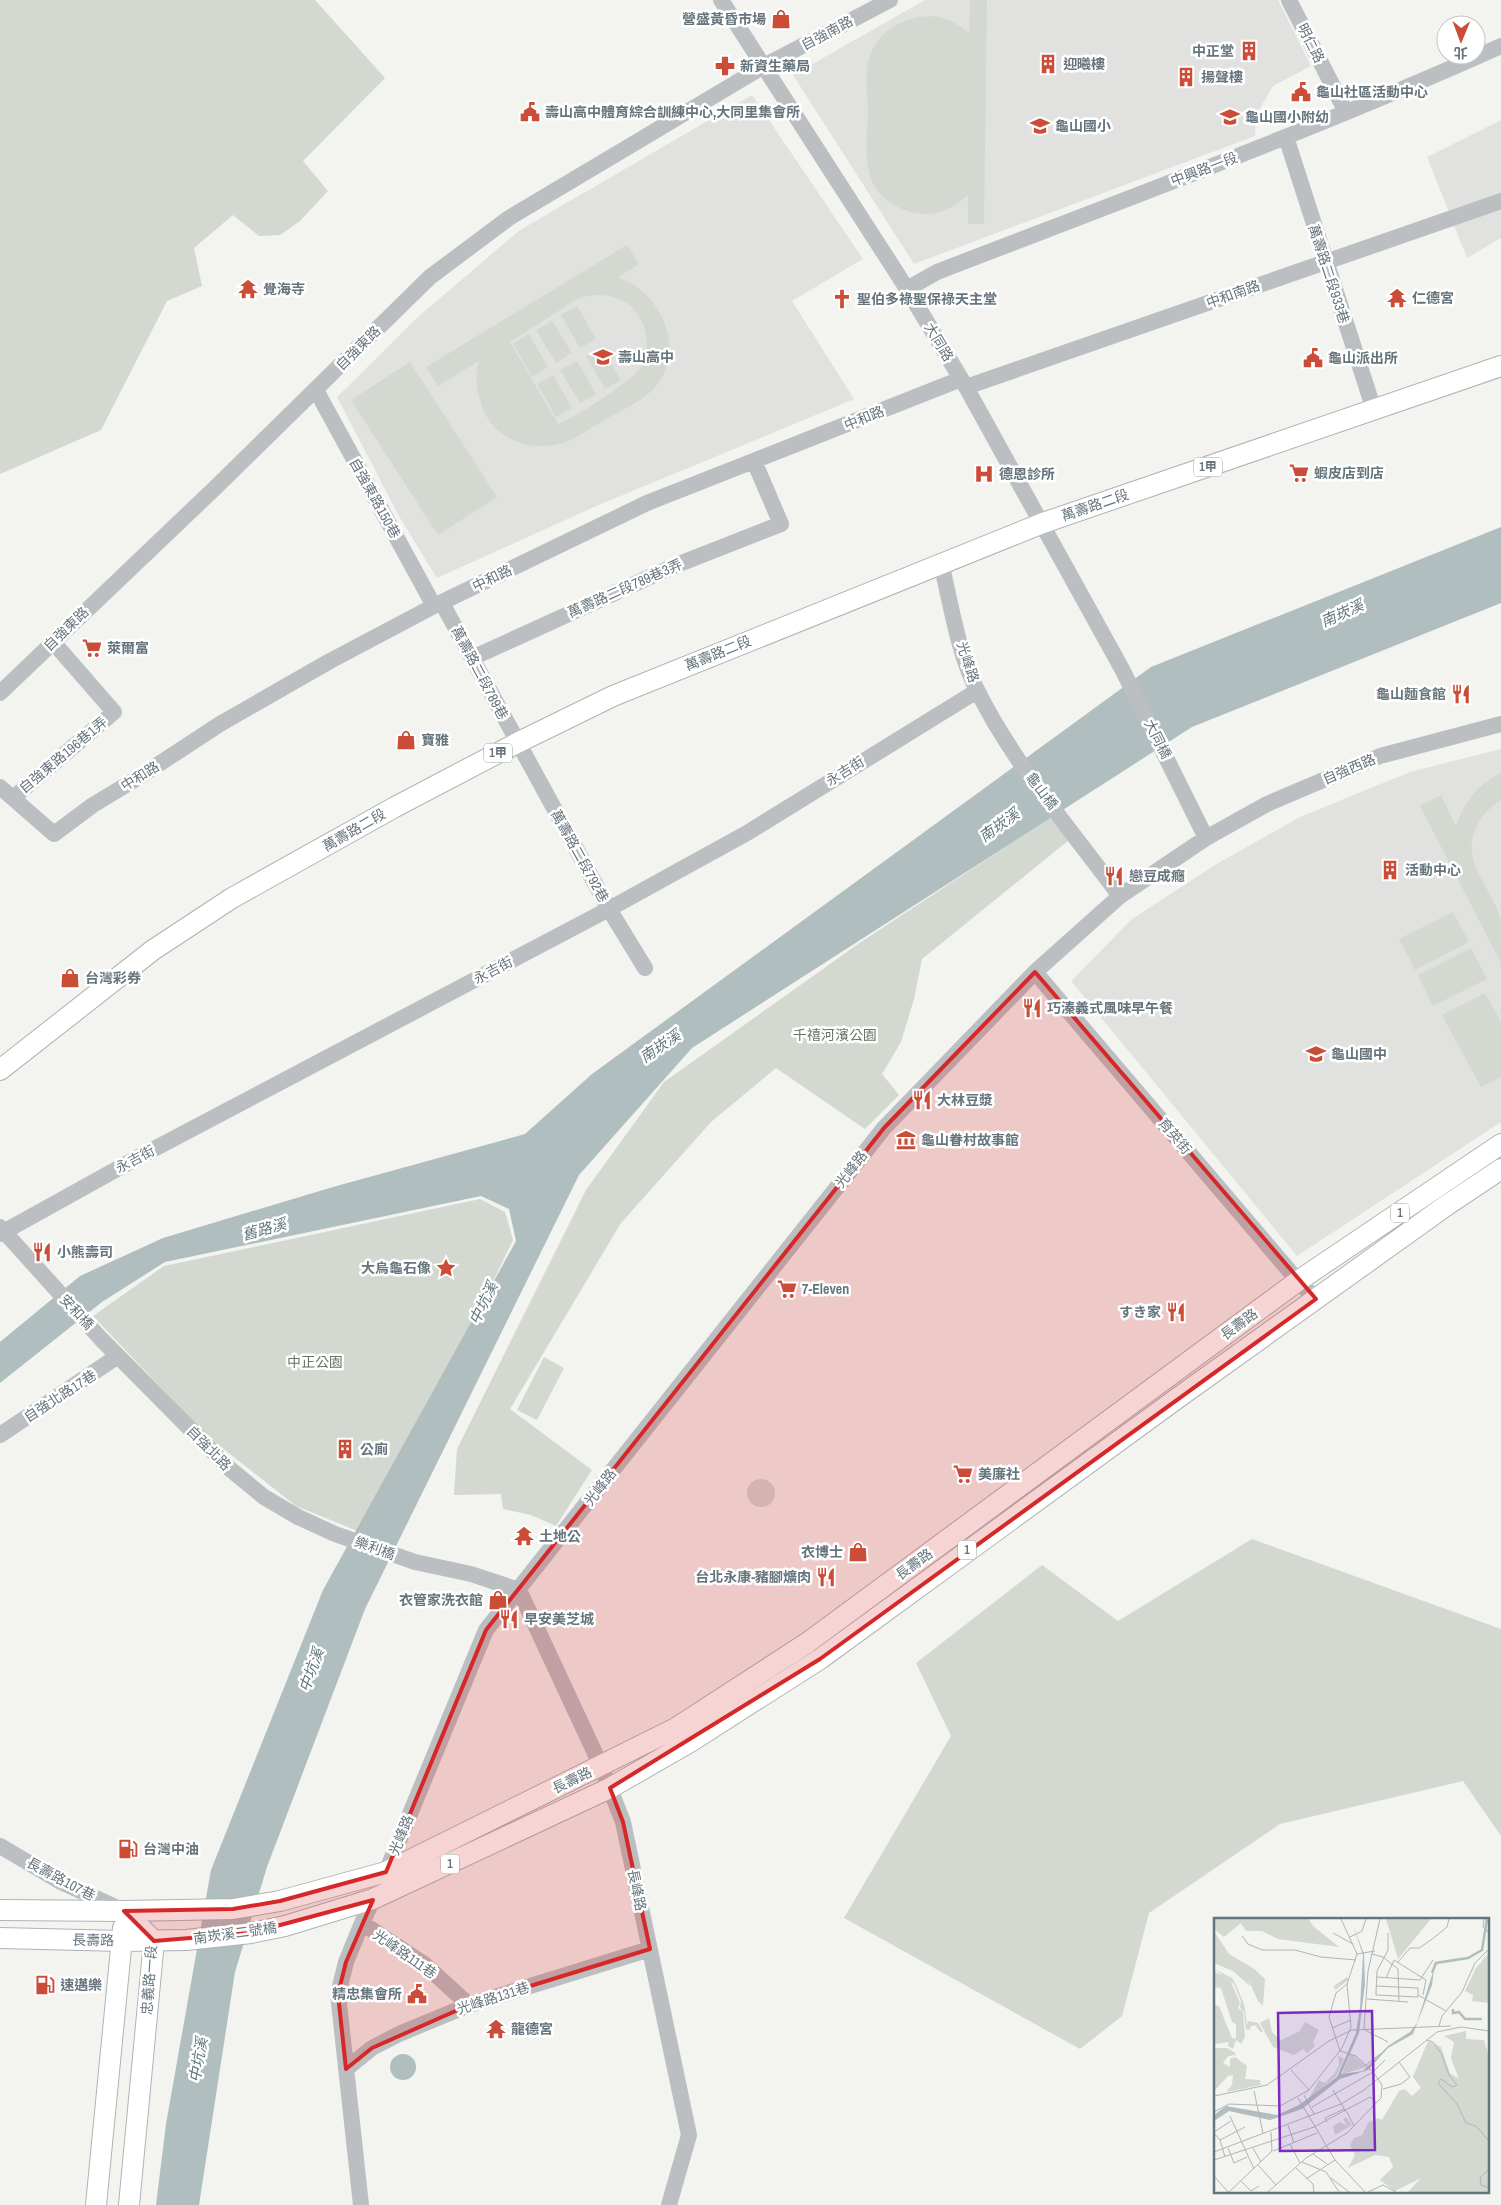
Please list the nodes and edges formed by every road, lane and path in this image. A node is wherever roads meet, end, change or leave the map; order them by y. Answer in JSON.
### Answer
{"nodes":[{"id":1,"x":721,"y":0,"type":"edge"},
{"id":2,"x":890,"y":0,"type":"edge"},
{"id":3,"x":1289,"y":0,"type":"edge"},
{"id":4,"x":1501,"y":46,"type":"edge"},
{"id":5,"x":764,"y":66,"type":"junction"},
{"id":6,"x":1346,"y":112,"type":"junction"},
{"id":7,"x":1286,"y":137,"type":"junction"},
{"id":8,"x":1501,"y":202,"type":"edge"},
{"id":9,"x":1326,"y":263,"type":"junction"},
{"id":10,"x":907,"y":289,"type":"junction"},
{"id":11,"x":1501,"y":366,"type":"edge"},
{"id":12,"x":963,"y":383,"type":"junction"},
{"id":13,"x":316,"y":390,"type":"junction"},
{"id":14,"x":1374,"y":410,"type":"junction"},
{"id":15,"x":754,"y":461,"type":"junction"},
{"id":16,"x":1042,"y":523,"type":"junction"},
{"id":17,"x":941,"y":563,"type":"junction"},
{"id":18,"x":438,"y":605,"type":"junction"},
{"id":19,"x":53,"y":642,"type":"junction"},
{"id":20,"x":472,"y":658,"type":"junction"},
{"id":21,"x":1122,"y":669,"type":"joint"},
{"id":22,"x":977,"y":691,"type":"junction"},
{"id":23,"x":0,"y":693,"type":"edge"},
{"id":24,"x":1501,"y":724,"type":"edge"},
{"id":25,"x":517,"y":743,"type":"junction"},
{"id":26,"x":1014,"y":753,"type":"joint"},
{"id":27,"x":0,"y":787,"type":"edge"},
{"id":28,"x":13,"y":798,"type":"junction"},
{"id":29,"x":1206,"y":838,"type":"junction"},
{"id":30,"x":1120,"y":896,"type":"junction"},
{"id":31,"x":609,"y":909,"type":"junction"},
{"id":32,"x":644,"y":968,"type":"dead end"},
{"id":33,"x":1035,"y":972,"type":"junction"},
{"id":34,"x":0,"y":1070,"type":"edge"},
{"id":35,"x":1501,"y":1144,"type":"edge"},
{"id":36,"x":1501,"y":1169,"type":"edge"},
{"id":37,"x":1,"y":1230,"type":"edge"},
{"id":38,"x":1298,"y":1281,"type":"junction"},
{"id":39,"x":1316,"y":1299,"type":"junction"},
{"id":40,"x":101,"y":1338,"type":"joint"},
{"id":41,"x":118,"y":1356,"type":"junction"},
{"id":42,"x":0,"y":1435,"type":"edge"},
{"id":43,"x":335,"y":1534,"type":"joint"},
{"id":44,"x":519,"y":1590,"type":"junction"},
{"id":45,"x":849,"y":1612,"type":"junction"},
{"id":46,"x":862,"y":1628,"type":"junction"},
{"id":47,"x":601,"y":1766,"type":"junction"},
{"id":48,"x":610,"y":1788,"type":"junction"},
{"id":49,"x":0,"y":1846,"type":"edge"},
{"id":50,"x":386,"y":1872,"type":"junction"},
{"id":51,"x":373,"y":1899,"type":"junction"},
{"id":52,"x":280,"y":1901,"type":"joint"},
{"id":53,"x":0,"y":1910,"type":"edge"},
{"id":54,"x":124,"y":1911,"type":"junction"},
{"id":55,"x":362,"y":1923,"type":"junction"},
{"id":56,"x":285,"y":1926,"type":"joint"},
{"id":57,"x":0,"y":1938,"type":"edge"},
{"id":58,"x":186,"y":1940,"type":"joint"},
{"id":59,"x":123,"y":1941,"type":"junction"},
{"id":60,"x":154,"y":1941,"type":"junction"},
{"id":61,"x":650,"y":1949,"type":"junction"},
{"id":62,"x":469,"y":2005,"type":"junction"},
{"id":63,"x":346,"y":2069,"type":"junction"},
{"id":64,"x":96,"y":2205,"type":"edge"},
{"id":65,"x":129,"y":2205,"type":"edge"},
{"id":66,"x":361,"y":2205,"type":"edge"},
{"id":67,"x":669,"y":2205,"type":"edge"}],
"edges":[{"from":1,"to":5,"type":"street","name":"大同路"},
{"from":2,"to":5,"type":"street","name":"自強南路"},
{"from":3,"to":6,"type":"street","name":"明仁路"},
{"from":4,"to":6,"type":"street","name":"中興路一段"},
{"from":5,"to":10,"type":"street","name":"大同路"},
{"from":5,"to":13,"type":"street","name":"自強東路"},
{"from":6,"to":7,"type":"street","name":"中興路一段"},
{"from":7,"to":9,"type":"street","name":"萬壽路二段933巷"},
{"from":7,"to":10,"type":"street","name":"中興路一段"},
{"from":8,"to":9,"type":"street","name":"中和南路"},
{"from":9,"to":12,"type":"street","name":"中和南路"},
{"from":9,"to":14,"type":"street","name":"萬壽路二段933巷"},
{"from":10,"to":12,"type":"street","name":"大同路"},
{"from":11,"to":14,"type":"main road","name":"萬壽路二段","number":"1甲"},
{"from":12,"to":15,"type":"street","name":"中和路"},
{"from":12,"to":16,"type":"street","name":"大同路"},
{"from":13,"to":18,"type":"street","name":"自強東路150巷"},
{"from":13,"to":19,"type":"street","name":"自強東路"},
{"from":14,"to":16,"type":"main road","name":"萬壽路二段","number":"1甲"},
{"from":15,"to":18,"type":"street","name":"中和路"},
{"from":15,"to":20,"type":"street","name":"萬壽路二段789巷3弄"},
{"from":16,"to":17,"type":"main road","name":"萬壽路二段","number":"1甲"},
{"from":16,"to":21,"type":"street","name":"大同路"},
{"from":17,"to":22,"type":"street","name":"光峰路"},
{"from":17,"to":25,"type":"main road","name":"萬壽路二段","number":"1甲"},
{"from":18,"to":20,"type":"street","name":"萬壽路二段789巷"},
{"from":18,"to":28,"type":"street","name":"中和路"},
{"from":19,"to":23,"type":"street","name":"自強東路"},
{"from":19,"to":28,"type":"street","name":"自強東路196巷1弄"},
{"from":20,"to":25,"type":"street","name":"萬壽路二段789巷"},
{"from":21,"to":29,"type":"street","name":"大同橋"},
{"from":22,"to":26,"type":"street","name":"光峰路"},
{"from":22,"to":31,"type":"street","name":"永吉街"},
{"from":24,"to":29,"type":"street","name":"自強西路"},
{"from":25,"to":31,"type":"street","name":"萬壽路二段792巷"},
{"from":25,"to":34,"type":"main road","name":"萬壽路二段","number":"1甲"},
{"from":26,"to":30,"type":"street","name":"龜山橋"},
{"from":27,"to":28,"type":"street"},
{"from":29,"to":30,"type":"street","name":"光峰路"},
{"from":30,"to":33,"type":"street","name":"光峰路"},
{"from":31,"to":32,"type":"street","name":"萬壽路二段792巷"},
{"from":31,"to":37,"type":"street","name":"永吉街"},
{"from":33,"to":38,"type":"street","name":"育英街"},
{"from":33,"to":44,"type":"street","name":"光峰路"},
{"from":35,"to":38,"type":"main road","name":"長壽路","number":"1"},
{"from":36,"to":39,"type":"main road","name":"長壽路","number":"1"},
{"from":37,"to":40,"type":"street","name":"安和橋"},
{"from":38,"to":39,"type":"street","name":"育英街"},
{"from":38,"to":45,"type":"main road","name":"長壽路","number":"1"},
{"from":39,"to":46,"type":"main road","name":"長壽路","number":"1"},
{"from":40,"to":41,"type":"street","name":"自強北路"},
{"from":41,"to":42,"type":"street","name":"自強北路17巷"},
{"from":41,"to":43,"type":"street","name":"自強北路"},
{"from":43,"to":44,"type":"street","name":"樂利橋"},
{"from":44,"to":47,"type":"street","name":"長峰路"},
{"from":44,"to":50,"type":"street","name":"光峰路"},
{"from":45,"to":46,"type":"main road"},
{"from":45,"to":47,"type":"main road","name":"長壽路","number":"1"},
{"from":46,"to":48,"type":"main road","name":"長壽路","number":"1"},
{"from":47,"to":48,"type":"street","name":"長峰路"},
{"from":47,"to":50,"type":"main road","name":"長壽路","number":"1"},
{"from":48,"to":51,"type":"main road","name":"長壽路","number":"1"},
{"from":48,"to":61,"type":"street","name":"長峰路"},
{"from":49,"to":54,"type":"street","name":"長壽路107巷"},
{"from":50,"to":51,"type":"street","name":"光峰路"},
{"from":50,"to":52,"type":"main road","name":"長壽路","number":"1"},
{"from":51,"to":55,"type":"street","name":"光峰路"},
{"from":51,"to":56,"type":"main road","name":"長壽路","number":"1"},
{"from":52,"to":54,"type":"main road","name":"南崁溪二號橋","number":"1"},
{"from":53,"to":54,"type":"main road","number":"1"},
{"from":54,"to":59,"type":"main road","name":"忠義路一段"},
{"from":54,"to":60,"type":"main road","name":"忠義路一段"},
{"from":55,"to":62,"type":"street","name":"光峰路111巷"},
{"from":55,"to":63,"type":"street","name":"光峰路"},
{"from":56,"to":58,"type":"main road","name":"南崁溪二號橋","number":"1"},
{"from":57,"to":59,"type":"main road","name":"長壽路","number":"1"},
{"from":58,"to":60,"type":"main road","name":"長壽路","number":"1"},
{"from":59,"to":60,"type":"main road","name":"長壽路","number":"1"},
{"from":59,"to":64,"type":"main road","name":"忠義路一段"},
{"from":60,"to":65,"type":"main road","name":"忠義路一段"},
{"from":61,"to":62,"type":"street","name":"光峰路131巷"},
{"from":61,"to":67,"type":"street","name":"長峰路"},
{"from":62,"to":63,"type":"street","name":"光峰路131巷"},
{"from":63,"to":66,"type":"street","name":"光峰路"}]}
